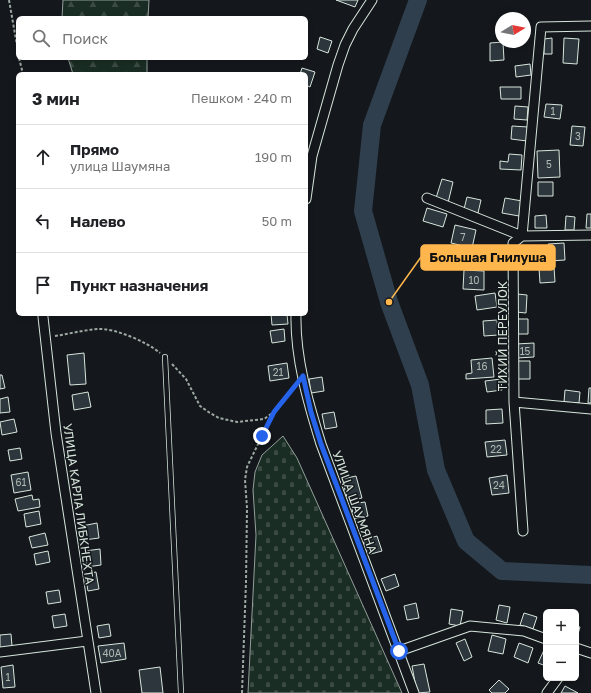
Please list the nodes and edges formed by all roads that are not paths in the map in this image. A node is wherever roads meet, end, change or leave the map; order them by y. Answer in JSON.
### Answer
{"nodes":[{"id":1,"x":372,"y":0,"type":"edge"},
{"id":2,"x":591,"y":26,"type":"edge"},
{"id":3,"x":308,"y":185,"type":"edge"},
{"id":4,"x":427,"y":198,"type":"dead end"},
{"id":5,"x":591,"y":235,"type":"edge"},
{"id":6,"x":522,"y":236,"type":"junction"},
{"id":7,"x":296,"y":316,"type":"edge"},
{"id":8,"x":43,"y":317,"type":"dead end"},
{"id":9,"x":165,"y":357,"type":"road end"},
{"id":10,"x":514,"y":402,"type":"junction"},
{"id":11,"x":591,"y":409,"type":"edge"},
{"id":12,"x":523,"y":531,"type":"dead end"},
{"id":13,"x":543,"y":638,"type":"edge"},
{"id":14,"x":87,"y":641,"type":"junction"},
{"id":15,"x":579,"y":650,"type":"edge"},
{"id":16,"x":399,"y":651,"type":"junction"},
{"id":17,"x":0,"y":652,"type":"edge"},
{"id":18,"x":591,"y":652,"type":"edge"},
{"id":19,"x":556,"y":681,"type":"edge"},
{"id":20,"x":96,"y":693,"type":"edge"},
{"id":21,"x":182,"y":693,"type":"edge"},
{"id":22,"x":414,"y":693,"type":"edge"},
{"id":23,"x":547,"y":693,"type":"edge"}],
"edges":[{"from":1,"to":3,"type":"street"},
{"from":2,"to":6,"type":"street","name":"ТИХИЙ ПЕРЕУЛОК"},
{"from":4,"to":6,"type":"street"},
{"from":5,"to":6,"type":"street"},
{"from":6,"to":10,"type":"street","name":"ТИХИЙ ПЕРЕУЛОК"},
{"from":7,"to":16,"type":"street","name":"УЛИЦА ШАУМЯНА"},
{"from":8,"to":14,"type":"street","name":"УЛИЦА КАРЛА ЛИБКНЕХТА"},
{"from":9,"to":21,"type":"lane"},
{"from":10,"to":11,"type":"street"},
{"from":10,"to":12,"type":"street","name":"ТИХИЙ ПЕРЕУЛОК"},
{"from":13,"to":16,"type":"street"},
{"from":14,"to":17,"type":"street"},
{"from":14,"to":20,"type":"street","name":"УЛИЦА КАРЛА ЛИБКНЕХТА"},
{"from":15,"to":18,"type":"street"},
{"from":16,"to":22,"type":"street","name":"УЛИЦА ШАУМЯНА"},
{"from":19,"to":23,"type":"street"}]}
